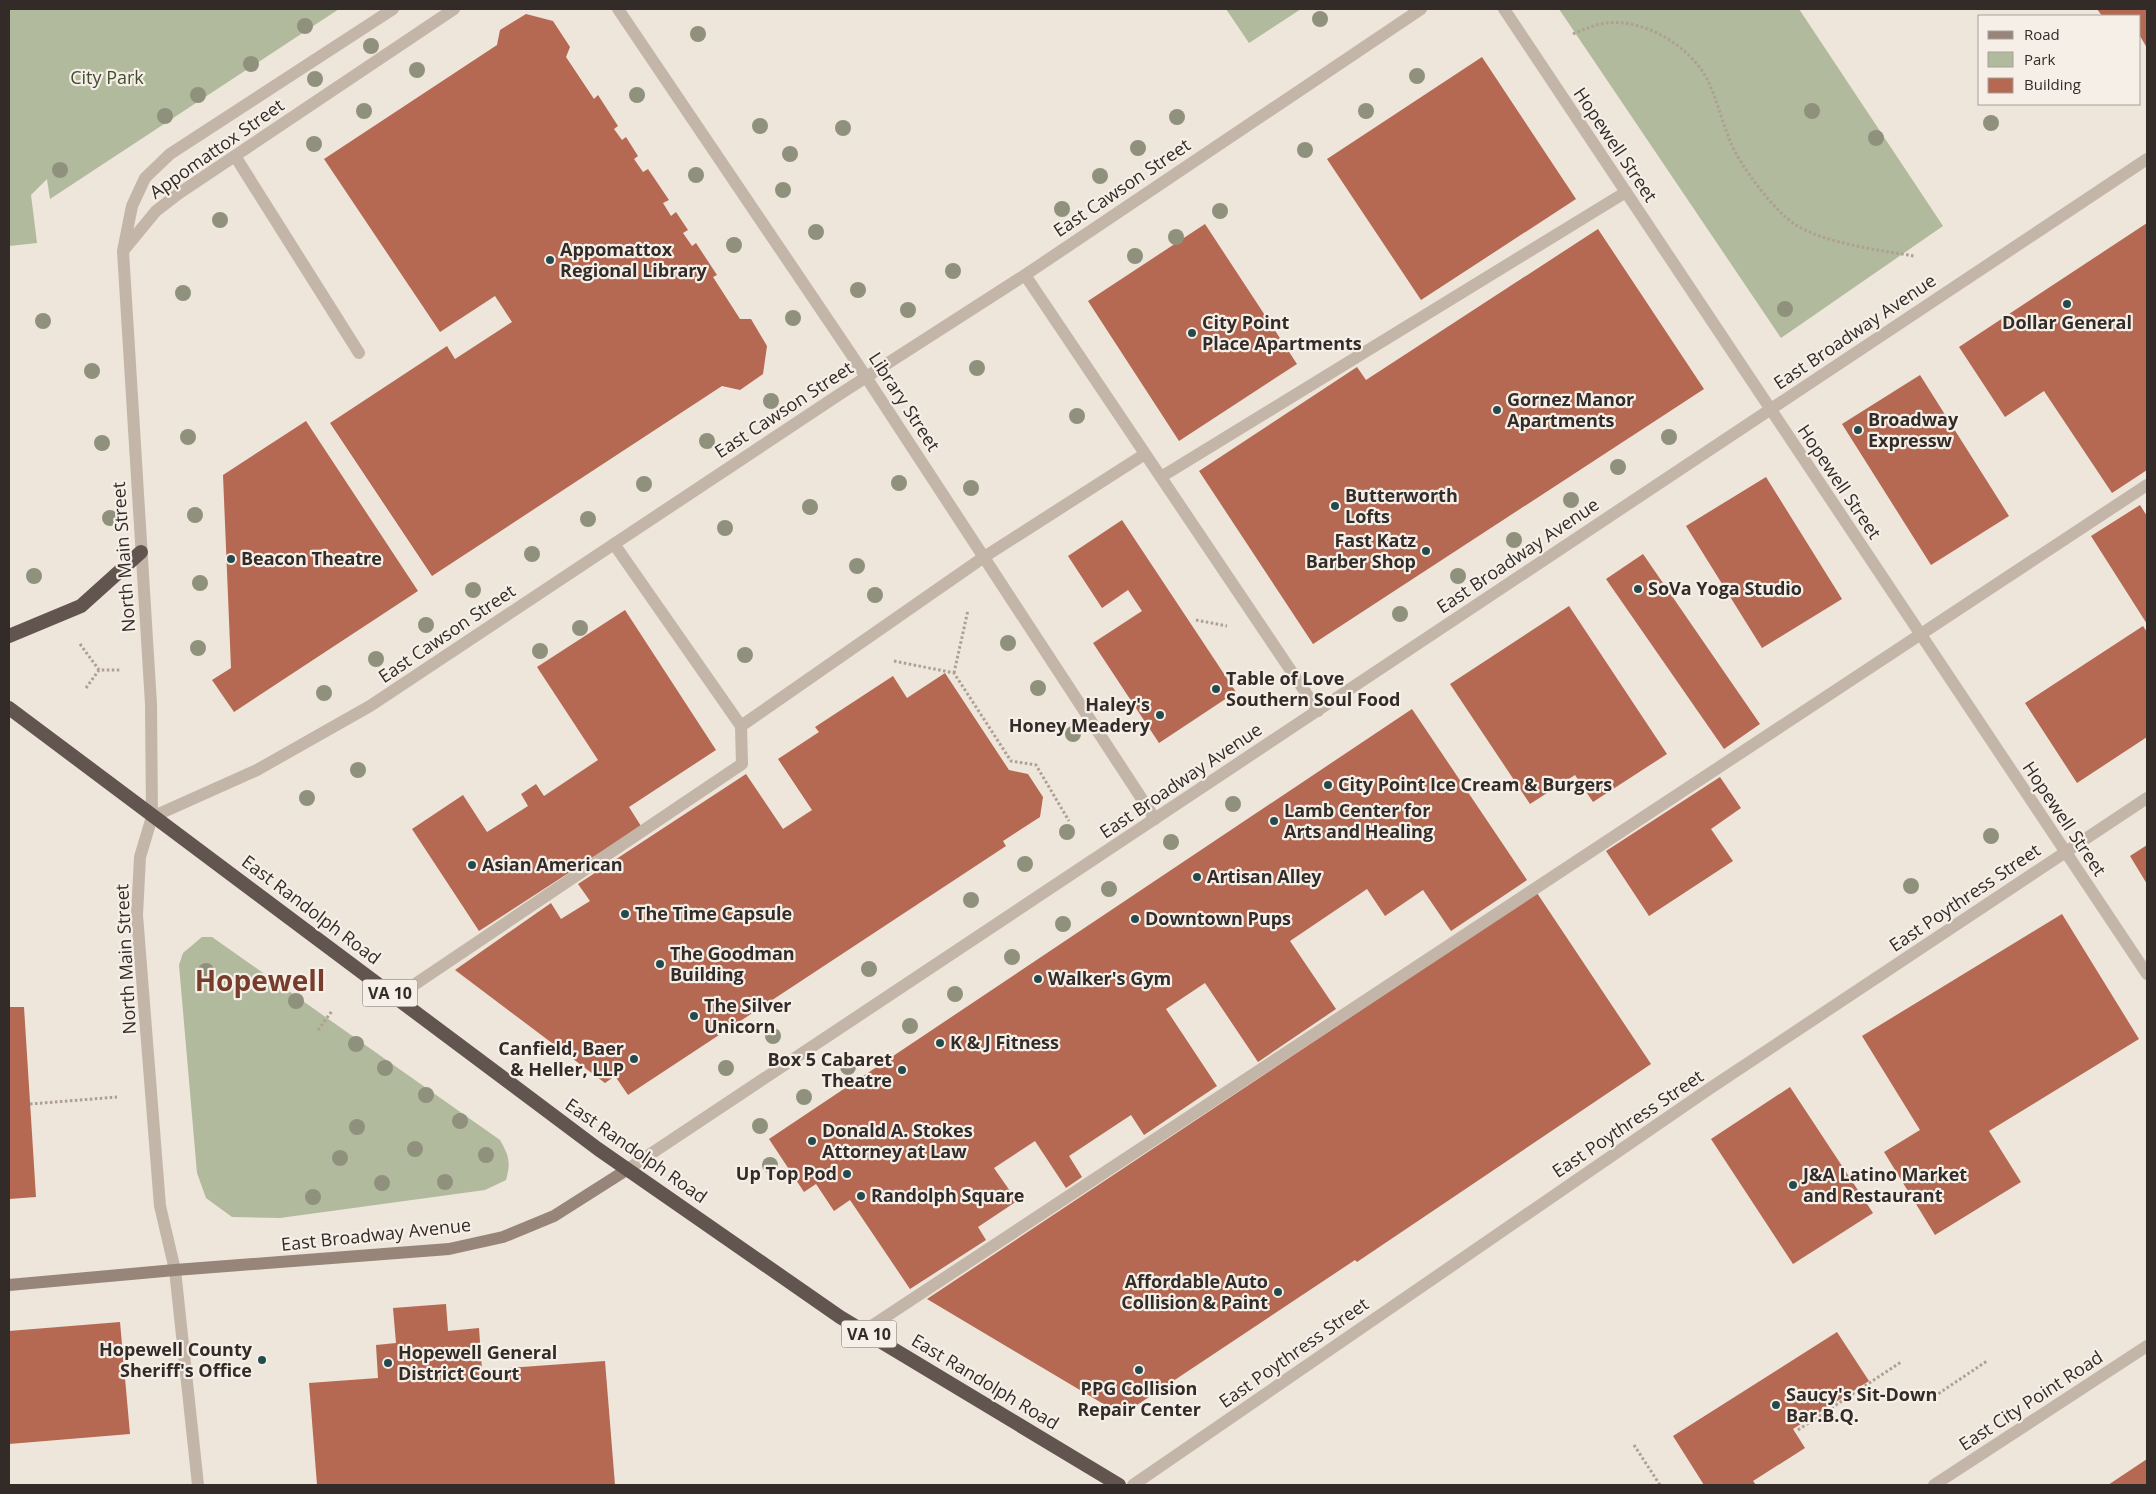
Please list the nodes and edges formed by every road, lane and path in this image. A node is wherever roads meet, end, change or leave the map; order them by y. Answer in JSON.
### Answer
{"nodes":[{"id":1,"x":393,"y":9,"type":"edge"},
{"id":2,"x":454,"y":9,"type":"edge"},
{"id":3,"x":618,"y":9,"type":"edge"},
{"id":4,"x":1421,"y":9,"type":"edge"},
{"id":5,"x":1504,"y":9,"type":"edge"},
{"id":6,"x":1573,"y":34,"type":"dead end"},
{"id":7,"x":235,"y":156,"type":"junction"},
{"id":8,"x":2147,"y":159,"type":"edge"},
{"id":9,"x":1626,"y":192,"type":"junction"},
{"id":10,"x":123,"y":251,"type":"junction"},
{"id":11,"x":1914,"y":256,"type":"dead end"},
{"id":12,"x":1025,"y":274,"type":"junction"},
{"id":13,"x":359,"y":352,"type":"dead end"},
{"id":14,"x":867,"y":377,"type":"junction"},
{"id":15,"x":1770,"y":410,"type":"junction"},
{"id":16,"x":1145,"y":454,"type":"junction"},
{"id":17,"x":1161,"y":477,"type":"junction"},
{"id":18,"x":2147,"y":485,"type":"edge"},
{"id":19,"x":614,"y":544,"type":"junction"},
{"id":20,"x":142,"y":552,"type":"junction"},
{"id":21,"x":984,"y":557,"type":"junction"},
{"id":22,"x":968,"y":610,"type":"dead end"},
{"id":23,"x":1920,"y":635,"type":"junction"},
{"id":24,"x":9,"y":636,"type":"edge"},
{"id":25,"x":80,"y":644,"type":"dead end"},
{"id":26,"x":894,"y":661,"type":"dead end"},
{"id":27,"x":99,"y":670,"type":"junction"},
{"id":28,"x":124,"y":670,"type":"dead end"},
{"id":29,"x":954,"y":674,"type":"junction"},
{"id":30,"x":86,"y":688,"type":"dead end"},
{"id":31,"x":9,"y":708,"type":"edge"},
{"id":32,"x":1318,"y":711,"type":"junction"},
{"id":33,"x":741,"y":726,"type":"junction"},
{"id":34,"x":2147,"y":798,"type":"edge"},
{"id":35,"x":152,"y":817,"type":"junction"},
{"id":36,"x":1156,"y":819,"type":"junction"},
{"id":37,"x":1069,"y":821,"type":"dead end"},
{"id":38,"x":2065,"y":852,"type":"junction"},
{"id":39,"x":2147,"y":974,"type":"edge"},
{"id":40,"x":396,"y":997,"type":"junction"},
{"id":41,"x":332,"y":1011,"type":"dead end"},
{"id":42,"x":318,"y":1030,"type":"dead end"},
{"id":43,"x":117,"y":1097,"type":"dead end"},
{"id":44,"x":30,"y":1104,"type":"dead end"},
{"id":45,"x":628,"y":1169,"type":"junction"},
{"id":46,"x":174,"y":1270,"type":"junction"},
{"id":47,"x":9,"y":1285,"type":"edge"},
{"id":48,"x":864,"y":1331,"type":"junction"},
{"id":49,"x":2147,"y":1346,"type":"edge"},
{"id":50,"x":1987,"y":1361,"type":"dead end"},
{"id":51,"x":1901,"y":1362,"type":"dead end"},
{"id":52,"x":1926,"y":1402,"type":"dead end"},
{"id":53,"x":1798,"y":1430,"type":"dead end"},
{"id":54,"x":1634,"y":1445,"type":"dead end"},
{"id":55,"x":1103,"y":1481,"type":"edge"},
{"id":56,"x":198,"y":1485,"type":"edge"},
{"id":57,"x":1119,"y":1485,"type":"edge"},
{"id":58,"x":1133,"y":1485,"type":"edge"},
{"id":59,"x":1660,"y":1485,"type":"edge"},
{"id":60,"x":1934,"y":1485,"type":"edge"}],
"edges":[{"from":1,"to":10,"type":"street","name":"Appomattox Street"},
{"from":2,"to":7,"type":"street","name":"Appomattox Street"},
{"from":3,"to":14,"type":"street","name":"Library Street"},
{"from":4,"to":12,"type":"street","name":"East Cawson Street"},
{"from":5,"to":9,"type":"street","name":"Hopewell Street"},
{"from":6,"to":11,"type":"path"},
{"from":7,"to":10,"type":"street","name":"Appomattox Street"},
{"from":7,"to":13,"type":"street"},
{"from":8,"to":15,"type":"street","name":"East Broadway Avenue"},
{"from":9,"to":15,"type":"street","name":"Hopewell Street"},
{"from":9,"to":17,"type":"street"},
{"from":10,"to":20,"type":"street","name":"North Main Street"},
{"from":12,"to":14,"type":"street","name":"East Cawson Street"},
{"from":12,"to":16,"type":"street"},
{"from":14,"to":19,"type":"street","name":"East Cawson Street"},
{"from":14,"to":21,"type":"street","name":"Library Street"},
{"from":15,"to":23,"type":"street","name":"Hopewell Street"},
{"from":15,"to":32,"type":"street","name":"East Broadway Avenue"},
{"from":16,"to":17,"type":"street"},
{"from":16,"to":21,"type":"street"},
{"from":17,"to":32,"type":"street"},
{"from":18,"to":23,"type":"street"},
{"from":19,"to":33,"type":"street"},
{"from":19,"to":35,"type":"street","name":"East Cawson Street"},
{"from":20,"to":24,"type":"highway"},
{"from":20,"to":35,"type":"street","name":"North Main Street"},
{"from":21,"to":33,"type":"street"},
{"from":21,"to":36,"type":"street","name":"Library Street"},
{"from":22,"to":29,"type":"path"},
{"from":23,"to":38,"type":"street","name":"Hopewell Street"},
{"from":23,"to":48,"type":"street"},
{"from":25,"to":27,"type":"path"},
{"from":26,"to":29,"type":"path"},
{"from":27,"to":28,"type":"path"},
{"from":27,"to":30,"type":"path"},
{"from":29,"to":37,"type":"path"},
{"from":31,"to":35,"type":"highway","number":"VA 10"},
{"from":32,"to":36,"type":"street","name":"East Broadway Avenue"},
{"from":33,"to":40,"type":"street"},
{"from":34,"to":38,"type":"street","name":"East Poythress Street"},
{"from":35,"to":40,"type":"highway","name":"East Randolph Road","number":"VA 10"},
{"from":35,"to":46,"type":"street","name":"North Main Street"},
{"from":36,"to":45,"type":"street","name":"East Broadway Avenue"},
{"from":38,"to":39,"type":"street","name":"Hopewell Street"},
{"from":38,"to":58,"type":"street","name":"East Poythress Street"},
{"from":40,"to":45,"type":"highway","name":"East Randolph Road","number":"VA 10"},
{"from":41,"to":42,"type":"path"},
{"from":43,"to":44,"type":"path"},
{"from":45,"to":46,"type":"main road","name":"East Broadway Avenue"},
{"from":45,"to":48,"type":"highway","name":"East Randolph Road","number":"VA 10"},
{"from":46,"to":47,"type":"main road","name":"East Broadway Avenue"},
{"from":46,"to":56,"type":"street","name":"North Main Street"},
{"from":48,"to":55,"type":"highway","name":"East Randolph Road","number":"VA 10"},
{"from":49,"to":60,"type":"street","name":"East City Point Road"},
{"from":50,"to":52,"type":"path"},
{"from":51,"to":53,"type":"path"},
{"from":54,"to":59,"type":"path"},
{"from":55,"to":57,"type":"highway","name":"East Randolph Road","number":"VA 10"}]}
